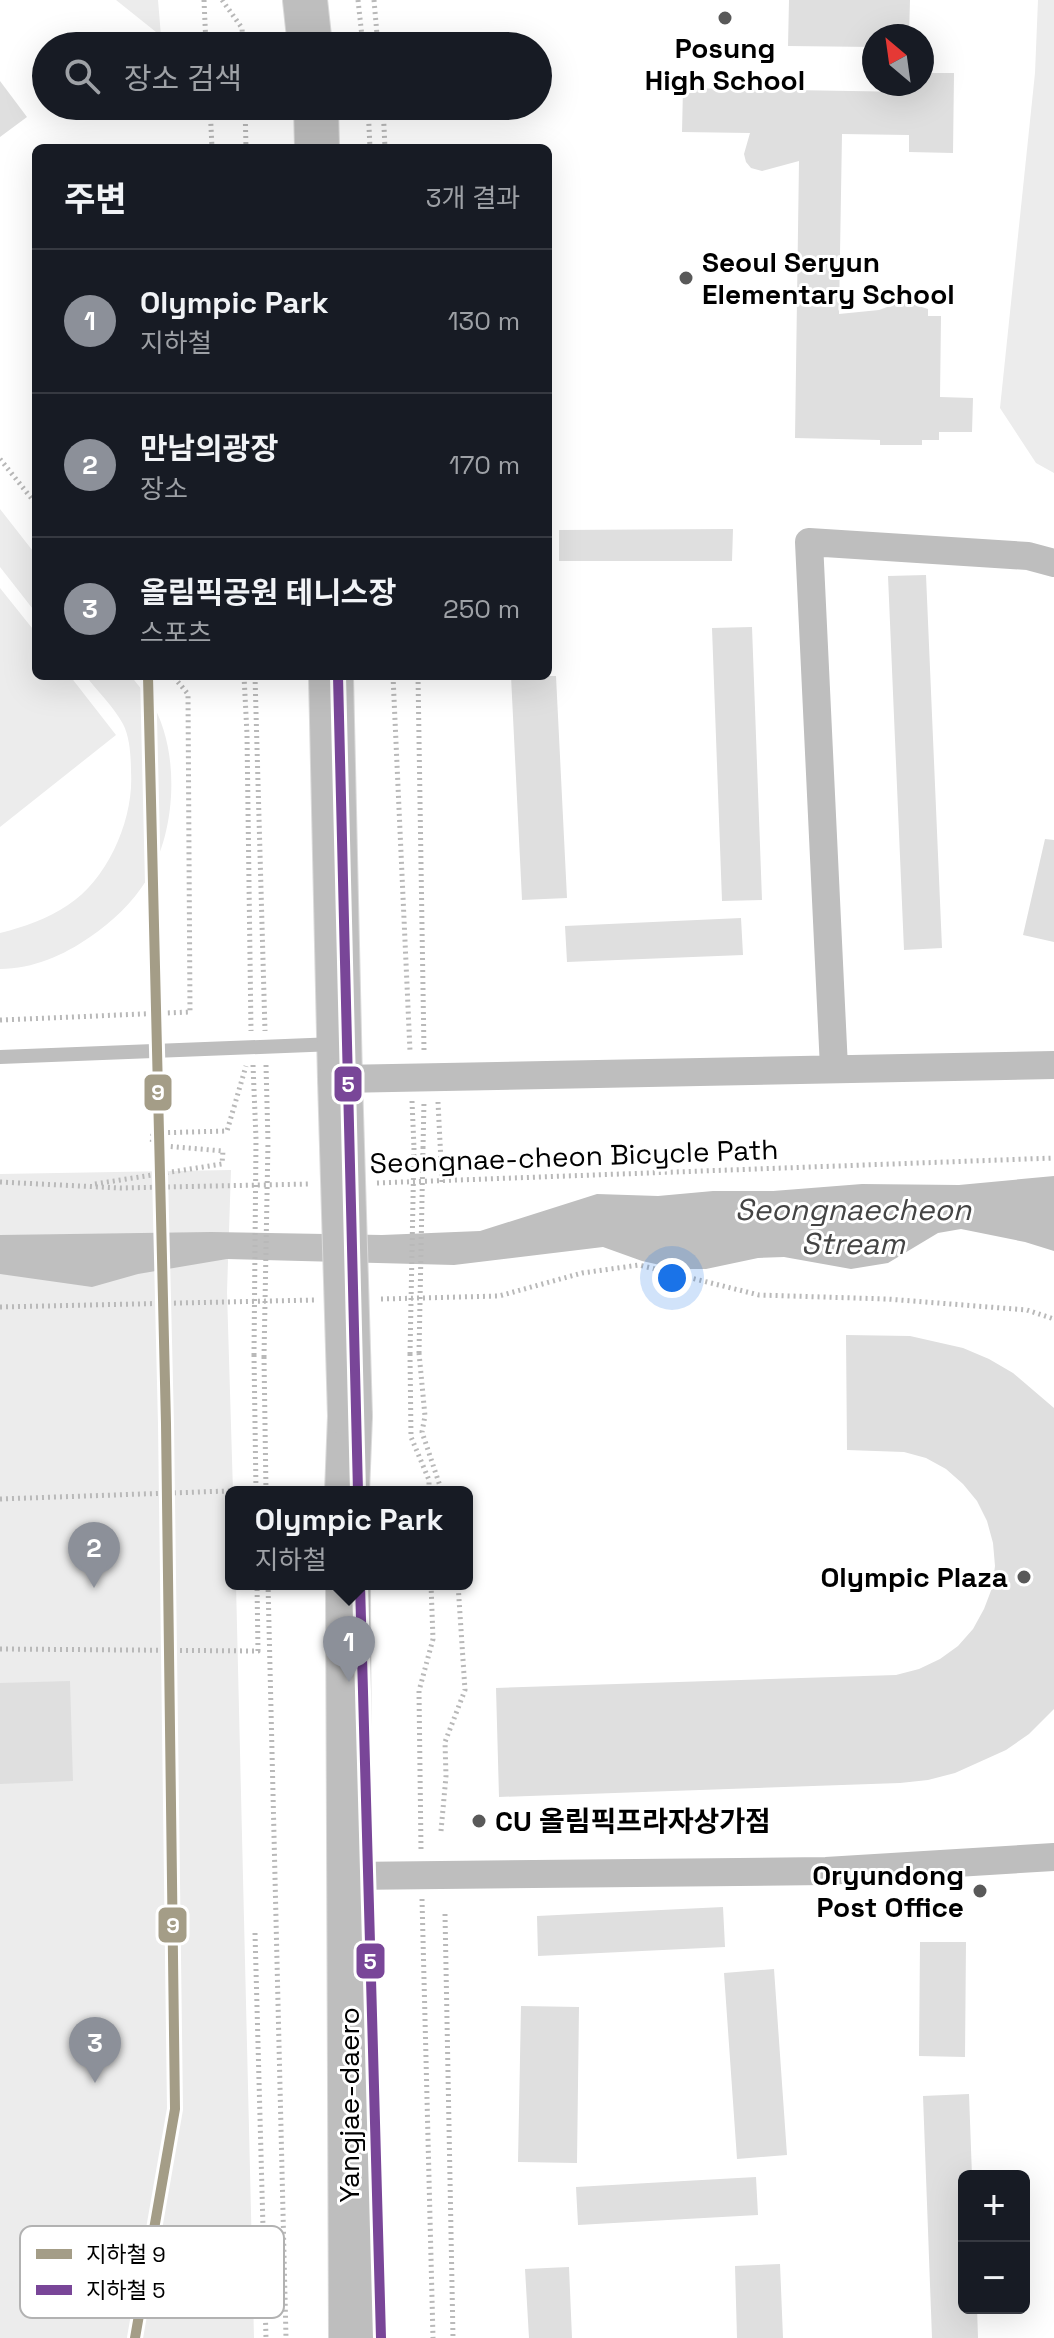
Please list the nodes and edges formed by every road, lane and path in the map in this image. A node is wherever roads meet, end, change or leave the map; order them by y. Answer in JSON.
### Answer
{"nodes":[{"id":1,"x":204,"y":0,"type":"edge"},
{"id":2,"x":222,"y":0,"type":"edge"},
{"id":3,"x":305,"y":0,"type":"edge"},
{"id":4,"x":358,"y":0,"type":"edge"},
{"id":5,"x":374,"y":0,"type":"edge"},
{"id":6,"x":205,"y":32,"type":"edge"},
{"id":7,"x":242,"y":32,"type":"edge"},
{"id":8,"x":308,"y":32,"type":"edge"},
{"id":9,"x":361,"y":32,"type":"edge"},
{"id":10,"x":377,"y":32,"type":"edge"},
{"id":11,"x":211,"y":120,"type":"edge"},
{"id":12,"x":245,"y":120,"type":"edge"},
{"id":13,"x":316,"y":120,"type":"edge"},
{"id":14,"x":369,"y":120,"type":"edge"},
{"id":15,"x":384,"y":120,"type":"edge"},
{"id":16,"x":212,"y":144,"type":"edge"},
{"id":17,"x":246,"y":144,"type":"edge"},
{"id":18,"x":317,"y":144,"type":"edge"},
{"id":19,"x":370,"y":144,"type":"edge"},
{"id":20,"x":385,"y":144,"type":"edge"},
{"id":21,"x":0,"y":459,"type":"edge"},
{"id":22,"x":32,"y":499,"type":"edge"},
{"id":23,"x":1054,"y":563,"type":"edge"},
{"id":24,"x":176,"y":680,"type":"edge"},
{"id":25,"x":244,"y":680,"type":"edge"},
{"id":26,"x":255,"y":680,"type":"edge"},
{"id":27,"x":331,"y":680,"type":"edge"},
{"id":28,"x":393,"y":680,"type":"edge"},
{"id":29,"x":418,"y":680,"type":"edge"},
{"id":30,"x":407,"y":978,"type":"dead end"},
{"id":31,"x":0,"y":1020,"type":"edge"},
{"id":32,"x":258,"y":1047,"type":"junction"},
{"id":33,"x":0,"y":1057,"type":"edge"},
{"id":34,"x":340,"y":1061,"type":"junction"},
{"id":35,"x":1054,"y":1065,"type":"edge"},
{"id":36,"x":834,"y":1068,"type":"junction"},
{"id":37,"x":431,"y":1077,"type":"junction"},
{"id":38,"x":414,"y":1148,"type":"dead end"},
{"id":39,"x":1054,"y":1158,"type":"edge"},
{"id":40,"x":0,"y":1182,"type":"edge"},
{"id":41,"x":442,"y":1182,"type":"junction"},
{"id":42,"x":366,"y":1183,"type":"dead end"},
{"id":43,"x":320,"y":1184,"type":"dead end"},
{"id":44,"x":86,"y":1186,"type":"junction"},
{"id":45,"x":371,"y":1299,"type":"dead end"},
{"id":46,"x":324,"y":1300,"type":"dead end"},
{"id":47,"x":0,"y":1307,"type":"edge"},
{"id":48,"x":1054,"y":1319,"type":"edge"},
{"id":49,"x":256,"y":1486,"type":"edge"},
{"id":50,"x":266,"y":1486,"type":"edge"},
{"id":51,"x":347,"y":1486,"type":"edge"},
{"id":52,"x":429,"y":1486,"type":"edge"},
{"id":53,"x":440,"y":1486,"type":"edge"},
{"id":54,"x":225,"y":1492,"type":"edge"},
{"id":55,"x":0,"y":1499,"type":"edge"},
{"id":56,"x":257,"y":1590,"type":"edge"},
{"id":57,"x":268,"y":1590,"type":"edge"},
{"id":58,"x":348,"y":1590,"type":"edge"},
{"id":59,"x":431,"y":1590,"type":"edge"},
{"id":60,"x":458,"y":1590,"type":"edge"},
{"id":61,"x":0,"y":1649,"type":"edge"},
{"id":62,"x":441,"y":1831,"type":"dead end"},
{"id":63,"x":1054,"y":1857,"type":"edge"},
{"id":64,"x":348,"y":1876,"type":"junction"},
{"id":65,"x":422,"y":1876,"type":"junction"},
{"id":66,"x":445,"y":1914,"type":"dead end"},
{"id":67,"x":255,"y":1933,"type":"dead end"},
{"id":68,"x":263,"y":2226,"type":"edge"},
{"id":69,"x":283,"y":2226,"type":"edge"},
{"id":70,"x":284,"y":2254,"type":"edge"},
{"id":71,"x":265,"y":2318,"type":"edge"},
{"id":72,"x":266,"y":2338,"type":"edge"},
{"id":73,"x":286,"y":2338,"type":"edge"},
{"id":74,"x":351,"y":2338,"type":"edge"},
{"id":75,"x":433,"y":2338,"type":"edge"},
{"id":76,"x":453,"y":2338,"type":"edge"}],
"edges":[{"from":1,"to":6,"type":"path"},
{"from":2,"to":7,"type":"path"},
{"from":3,"to":8,"type":"main road"},
{"from":4,"to":9,"type":"path"},
{"from":5,"to":10,"type":"path"},
{"from":11,"to":16,"type":"path"},
{"from":12,"to":17,"type":"path"},
{"from":13,"to":18,"type":"main road"},
{"from":14,"to":19,"type":"path"},
{"from":15,"to":20,"type":"path"},
{"from":21,"to":22,"type":"path"},
{"from":23,"to":36,"type":"street"},
{"from":24,"to":31,"type":"path"},
{"from":25,"to":32,"type":"path"},
{"from":26,"to":32,"type":"path"},
{"from":27,"to":34,"type":"main road"},
{"from":28,"to":30,"type":"path"},
{"from":29,"to":37,"type":"path"},
{"from":32,"to":33,"type":"lane"},
{"from":32,"to":34,"type":"lane"},
{"from":32,"to":44,"type":"path"},
{"from":32,"to":49,"type":"path","bridge":true},
{"from":32,"to":50,"type":"path","bridge":true},
{"from":34,"to":37,"type":"street"},
{"from":34,"to":51,"type":"main road","bridge":true},
{"from":35,"to":36,"type":"street"},
{"from":36,"to":37,"type":"street"},
{"from":37,"to":41,"type":"path"},
{"from":37,"to":53,"type":"path","bridge":true},
{"from":38,"to":52,"type":"path","bridge":true},
{"from":39,"to":41,"type":"path","name":"Seongnae-cheon Bicycle Path"},
{"from":40,"to":44,"type":"path"},
{"from":41,"to":42,"type":"path","name":"Seongnae-cheon Bicycle Path"},
{"from":43,"to":44,"type":"path"},
{"from":45,"to":48,"type":"path"},
{"from":46,"to":47,"type":"path"},
{"from":54,"to":55,"type":"path"},
{"from":56,"to":61,"type":"path"},
{"from":57,"to":69,"type":"path"},
{"from":58,"to":64,"type":"main road","name":"Yangjae-daero"},
{"from":59,"to":65,"type":"path"},
{"from":60,"to":62,"type":"path"},
{"from":63,"to":65,"type":"street"},
{"from":64,"to":65,"type":"street"},
{"from":64,"to":74,"type":"main road","name":"Yangjae-daero"},
{"from":65,"to":75,"type":"path"},
{"from":66,"to":76,"type":"path"},
{"from":67,"to":68,"type":"path"},
{"from":70,"to":73,"type":"path"},
{"from":71,"to":72,"type":"path"}]}
